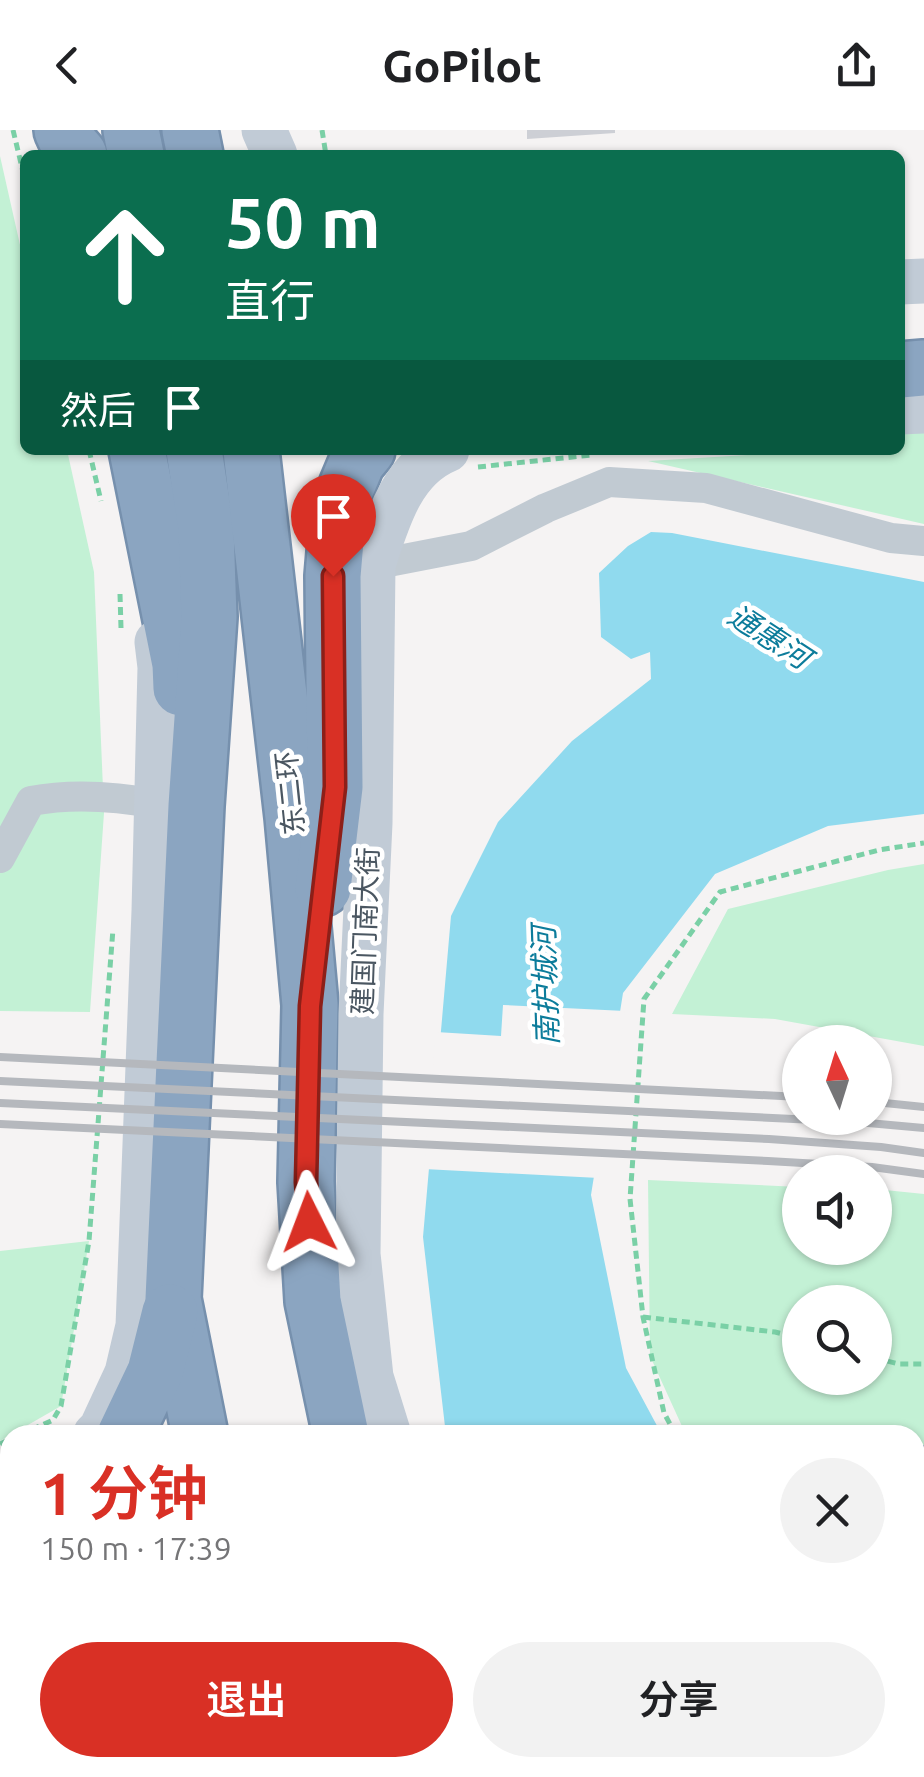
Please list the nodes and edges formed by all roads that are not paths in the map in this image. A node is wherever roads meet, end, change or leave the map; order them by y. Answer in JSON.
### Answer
{"nodes":[{"id":1,"x":137,"y":455,"type":"edge"},
{"id":2,"x":195,"y":455,"type":"edge"},
{"id":3,"x":252,"y":455,"type":"edge"},
{"id":4,"x":363,"y":455,"type":"edge"},
{"id":5,"x":437,"y":455,"type":"edge"},
{"id":6,"x":924,"y":541,"type":"edge"},
{"id":7,"x":373,"y":565,"type":"junction"},
{"id":8,"x":176,"y":805,"type":"junction"},
{"id":9,"x":0,"y":858,"type":"edge"},
{"id":10,"x":310,"y":1006,"type":"junction"},
{"id":11,"x":173,"y":1299,"type":"junction"},
{"id":12,"x":103,"y":1425,"type":"edge"},
{"id":13,"x":129,"y":1425,"type":"edge"},
{"id":14,"x":198,"y":1425,"type":"edge"},
{"id":15,"x":339,"y":1425,"type":"edge"},
{"id":16,"x":386,"y":1425,"type":"edge"}],
"edges":[{"from":1,"to":8,"type":"highway"},
{"from":2,"to":8,"type":"highway"},
{"from":3,"to":10,"type":"highway","name":"东二环"},
{"from":4,"to":10,"type":"highway"},
{"from":5,"to":7,"type":"street","name":"建国门南大街"},
{"from":6,"to":7,"type":"street"},
{"from":7,"to":16,"type":"street","name":"建国门南大街"},
{"from":8,"to":9,"type":"street"},
{"from":8,"to":11,"type":"highway"},
{"from":8,"to":12,"type":"street"},
{"from":10,"to":15,"type":"highway","name":"东二环"},
{"from":11,"to":13,"type":"highway"},
{"from":11,"to":14,"type":"highway"}]}
